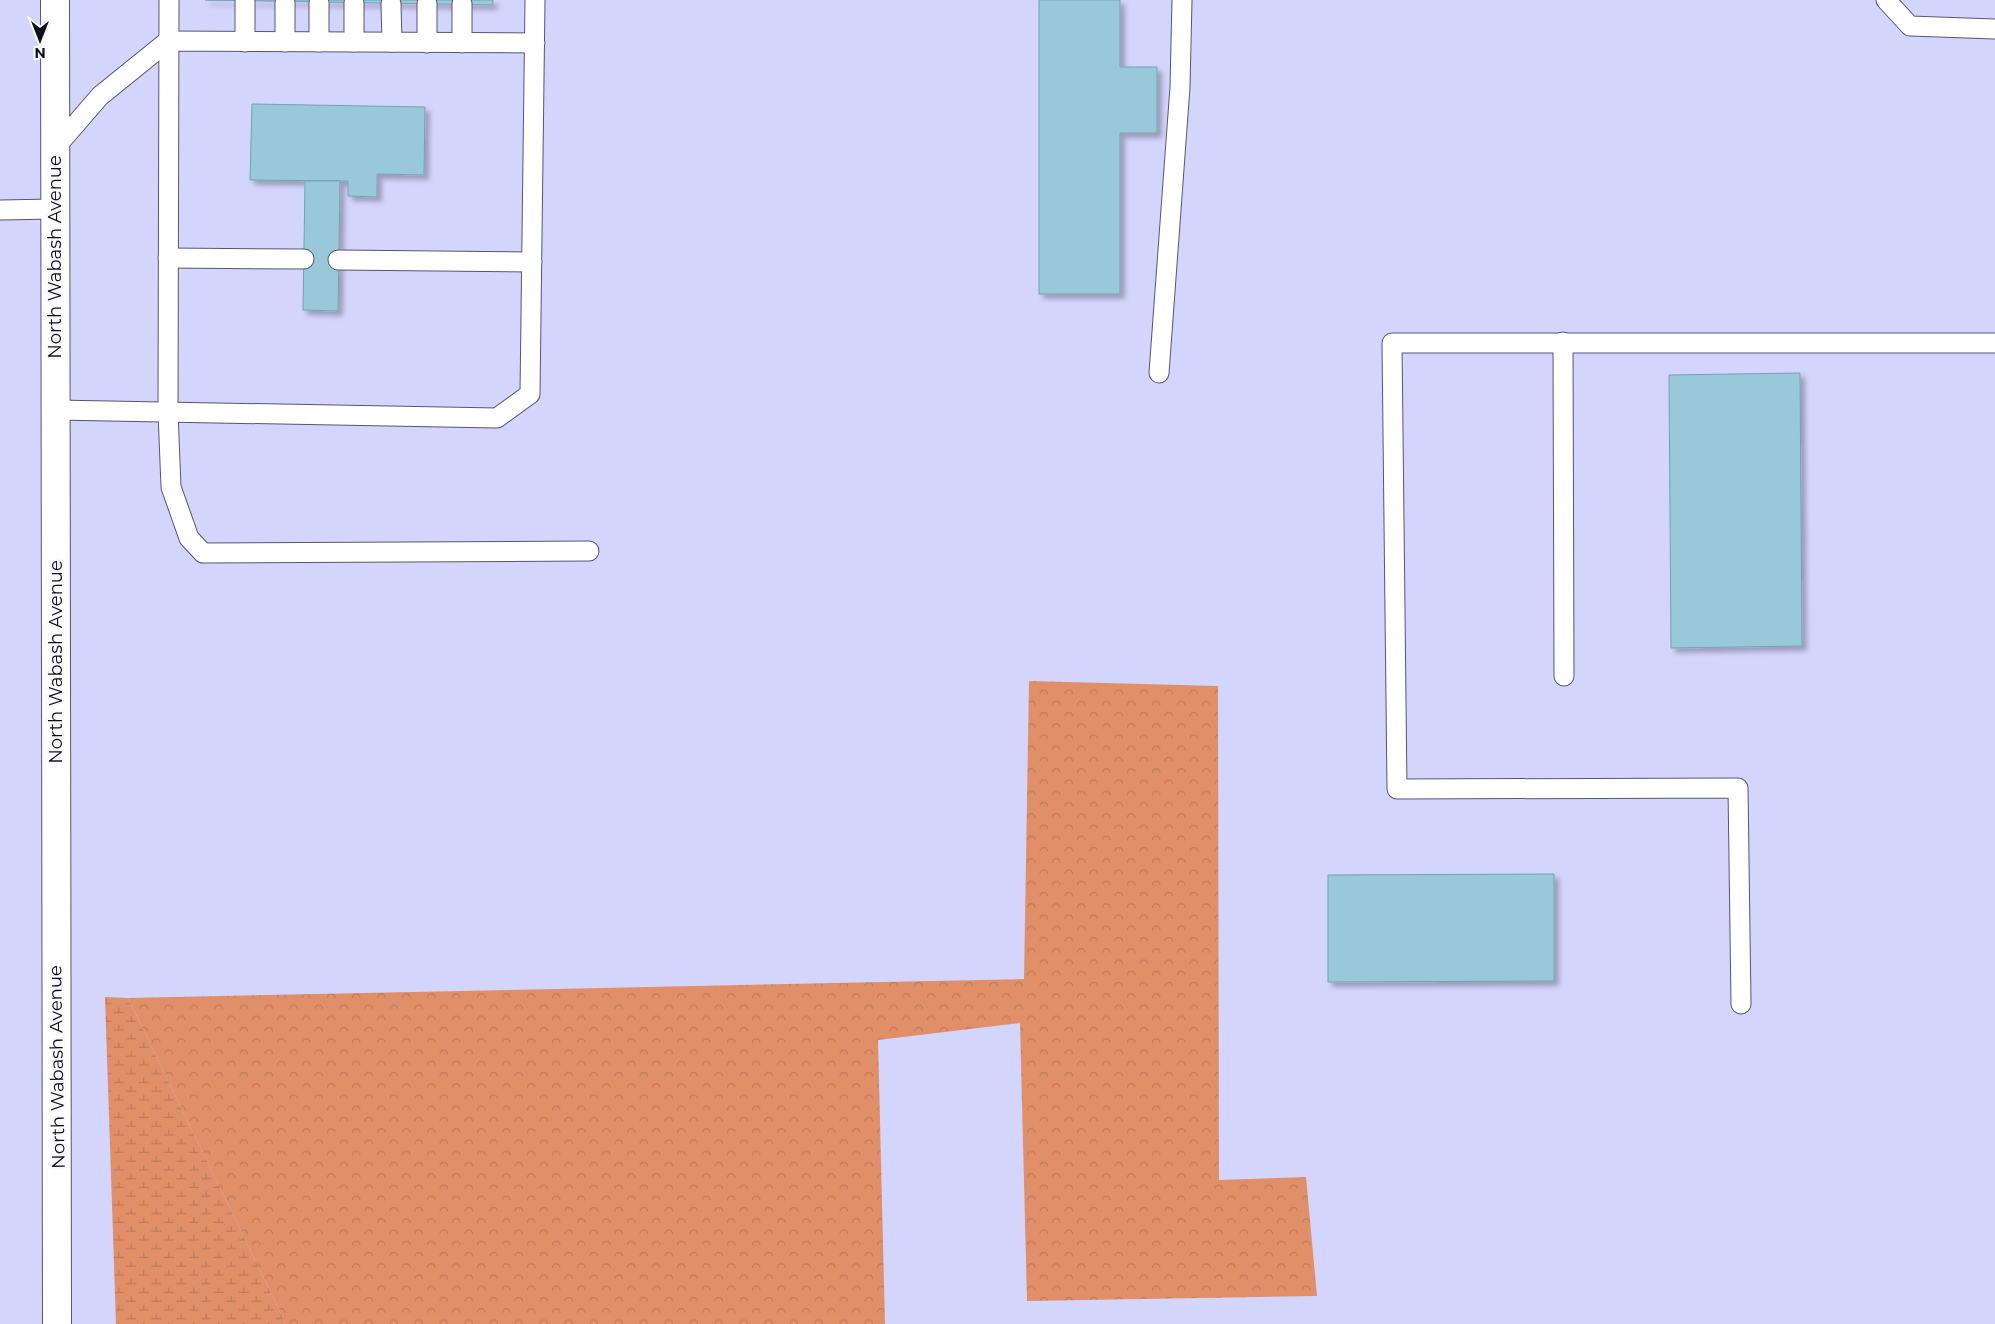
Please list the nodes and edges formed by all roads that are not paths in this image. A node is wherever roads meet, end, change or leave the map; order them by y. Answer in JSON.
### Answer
{"nodes":[{"id":1,"x":54,"y":0,"type":"edge"},
{"id":2,"x":168,"y":0,"type":"edge"},
{"id":3,"x":535,"y":0,"type":"edge"},
{"id":4,"x":1182,"y":0,"type":"edge"},
{"id":5,"x":1886,"y":0,"type":"edge"},
{"id":6,"x":245,"y":2,"type":"dead end"},
{"id":7,"x":285,"y":2,"type":"dead end"},
{"id":8,"x":319,"y":2,"type":"dead end"},
{"id":9,"x":354,"y":3,"type":"dead end"},
{"id":10,"x":391,"y":4,"type":"dead end"},
{"id":11,"x":427,"y":4,"type":"dead end"},
{"id":12,"x":462,"y":4,"type":"dead end"},
{"id":13,"x":1995,"y":28,"type":"edge"},
{"id":14,"x":168,"y":41,"type":"junction"},
{"id":15,"x":245,"y":42,"type":"junction"},
{"id":16,"x":285,"y":42,"type":"junction"},
{"id":17,"x":319,"y":42,"type":"junction"},
{"id":18,"x":354,"y":42,"type":"junction"},
{"id":19,"x":392,"y":42,"type":"junction"},
{"id":20,"x":427,"y":43,"type":"junction"},
{"id":21,"x":462,"y":43,"type":"junction"},
{"id":22,"x":535,"y":43,"type":"junction"},
{"id":23,"x":55,"y":148,"type":"junction"},
{"id":24,"x":55,"y":209,"type":"junction"},
{"id":25,"x":0,"y":210,"type":"edge"},
{"id":26,"x":168,"y":258,"type":"junction"},
{"id":27,"x":304,"y":259,"type":"dead end"},
{"id":28,"x":338,"y":260,"type":"dead end"},
{"id":29,"x":532,"y":262,"type":"junction"},
{"id":30,"x":1563,"y":342,"type":"junction"},
{"id":31,"x":1995,"y":343,"type":"edge"},
{"id":32,"x":1159,"y":373,"type":"dead end"},
{"id":33,"x":56,"y":410,"type":"junction"},
{"id":34,"x":168,"y":412,"type":"junction"},
{"id":35,"x":589,"y":551,"type":"dead end"},
{"id":36,"x":1564,"y":676,"type":"dead end"},
{"id":37,"x":1741,"y":1004,"type":"dead end"},
{"id":38,"x":57,"y":1324,"type":"edge"}],
"edges":[{"from":1,"to":23,"type":"street","name":"North Wabash Avenue"},
{"from":2,"to":14,"type":"lane"},
{"from":3,"to":22,"type":"lane"},
{"from":4,"to":32,"type":"lane"},
{"from":5,"to":13,"type":"lane"},
{"from":6,"to":15,"type":"lane"},
{"from":7,"to":16,"type":"lane"},
{"from":8,"to":17,"type":"lane"},
{"from":9,"to":18,"type":"lane"},
{"from":10,"to":19,"type":"lane"},
{"from":11,"to":20,"type":"lane"},
{"from":12,"to":21,"type":"lane"},
{"from":14,"to":15,"type":"lane"},
{"from":14,"to":23,"type":"lane"},
{"from":14,"to":26,"type":"lane"},
{"from":15,"to":16,"type":"lane"},
{"from":16,"to":17,"type":"lane"},
{"from":17,"to":18,"type":"lane"},
{"from":18,"to":19,"type":"lane"},
{"from":19,"to":20,"type":"lane"},
{"from":20,"to":21,"type":"lane"},
{"from":21,"to":22,"type":"lane"},
{"from":22,"to":29,"type":"lane"},
{"from":23,"to":24,"type":"street","name":"North Wabash Avenue"},
{"from":24,"to":25,"type":"lane"},
{"from":24,"to":33,"type":"street","name":"North Wabash Avenue"},
{"from":26,"to":27,"type":"lane"},
{"from":26,"to":34,"type":"lane"},
{"from":28,"to":29,"type":"lane"},
{"from":29,"to":34,"type":"lane"},
{"from":30,"to":31,"type":"lane"},
{"from":30,"to":36,"type":"lane"},
{"from":30,"to":37,"type":"lane"},
{"from":33,"to":34,"type":"lane"},
{"from":33,"to":38,"type":"street","name":"North Wabash Avenue"},
{"from":34,"to":35,"type":"lane"}]}
